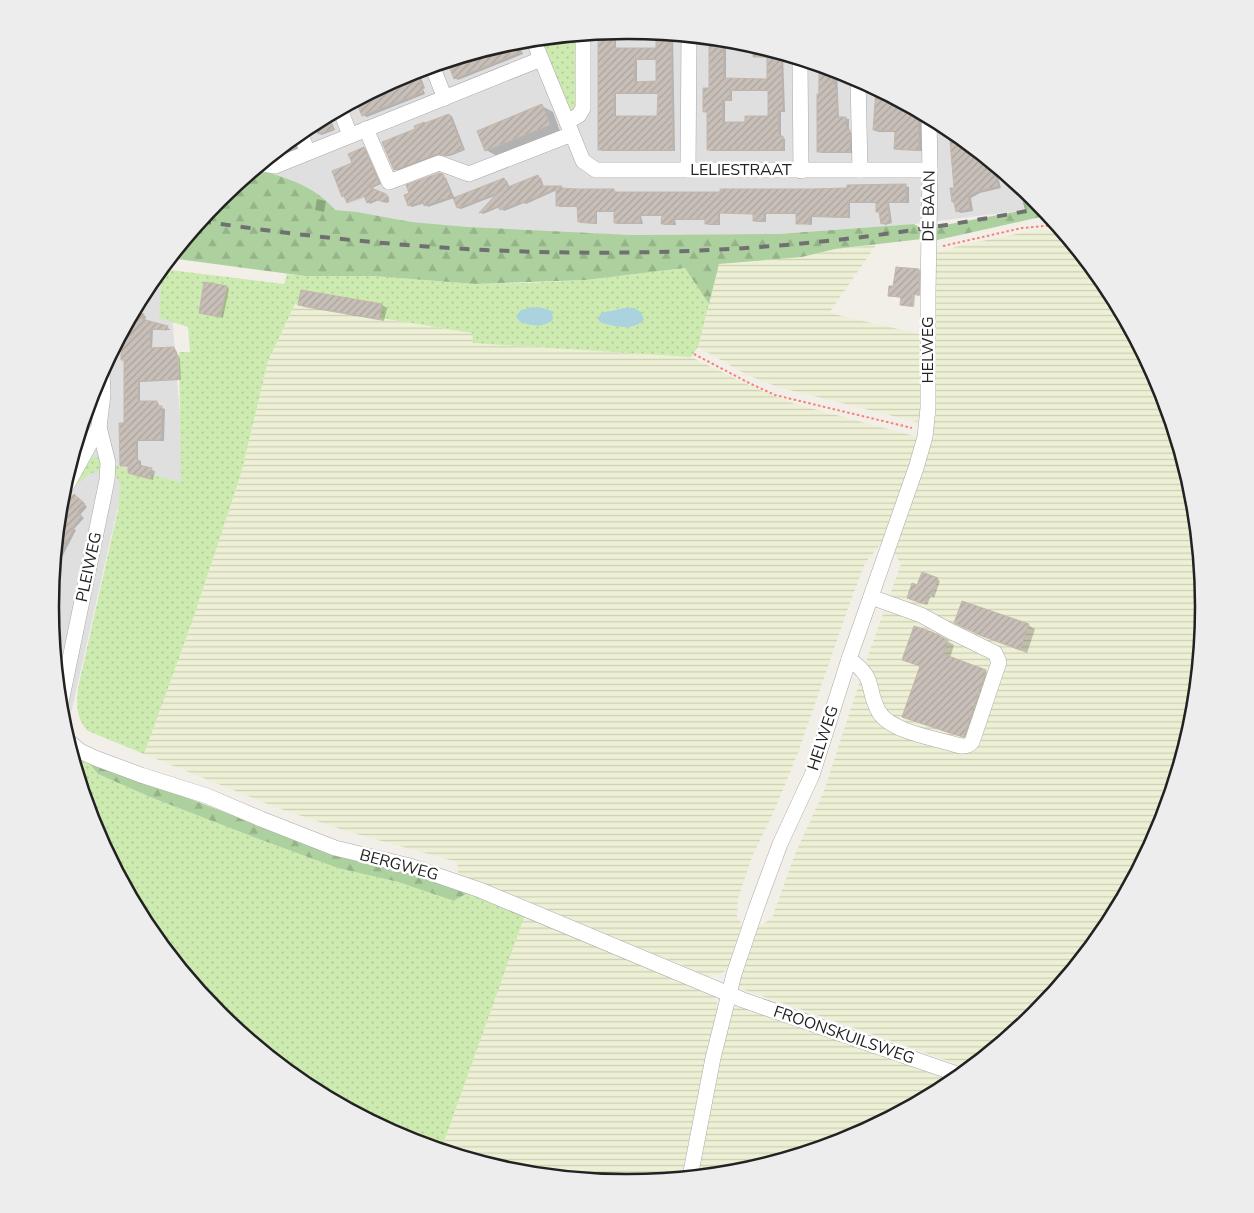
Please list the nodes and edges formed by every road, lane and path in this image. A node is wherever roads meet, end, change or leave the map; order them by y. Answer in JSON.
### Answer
{"nodes":[{"id":1,"x":583,"y":41,"type":"edge"},
{"id":2,"x":689,"y":43,"type":"edge"},
{"id":3,"x":536,"y":47,"type":"edge"},
{"id":4,"x":541,"y":59,"type":"junction"},
{"id":5,"x":800,"y":66,"type":"edge"},
{"id":6,"x":435,"y":73,"type":"edge"},
{"id":7,"x":858,"y":88,"type":"edge"},
{"id":8,"x":445,"y":98,"type":"junction"},
{"id":9,"x":342,"y":116,"type":"edge"},
{"id":10,"x":929,"y":126,"type":"edge"},
{"id":11,"x":569,"y":128,"type":"junction"},
{"id":12,"x":366,"y":130,"type":"junction"},
{"id":13,"x":350,"y":136,"type":"junction"},
{"id":14,"x":303,"y":140,"type":"edge"},
{"id":15,"x":308,"y":152,"type":"junction"},
{"id":16,"x":270,"y":165,"type":"edge"},
{"id":17,"x":688,"y":170,"type":"junction"},
{"id":18,"x":801,"y":170,"type":"junction"},
{"id":19,"x":860,"y":170,"type":"junction"},
{"id":20,"x":930,"y":170,"type":"junction"},
{"id":21,"x":1048,"y":226,"type":"edge"},
{"id":22,"x":928,"y":250,"type":"junction"},
{"id":23,"x":928,"y":294,"type":"joint"},
{"id":24,"x":694,"y":354,"type":"dead end"},
{"id":25,"x":103,"y":388,"type":"edge"},
{"id":26,"x":99,"y":427,"type":"junction"},
{"id":27,"x":926,"y":431,"type":"junction"},
{"id":28,"x":78,"y":466,"type":"edge"},
{"id":29,"x":871,"y":597,"type":"junction"},
{"id":30,"x":849,"y":659,"type":"junction"},
{"id":31,"x":65,"y":684,"type":"edge"},
{"id":32,"x":78,"y":748,"type":"edge"},
{"id":33,"x":729,"y":993,"type":"junction"},
{"id":34,"x":952,"y":1072,"type":"edge"},
{"id":35,"x":691,"y":1170,"type":"edge"}],
"edges":[{"from":1,"to":11,"type":"street"},
{"from":2,"to":17,"type":"street"},
{"from":3,"to":4,"type":"street","name":"LELIESTRAAT"},
{"from":4,"to":8,"type":"street"},
{"from":4,"to":11,"type":"street","name":"LELIESTRAAT"},
{"from":5,"to":18,"type":"street"},
{"from":6,"to":8,"type":"street"},
{"from":7,"to":19,"type":"street"},
{"from":8,"to":12,"type":"street"},
{"from":9,"to":13,"type":"street"},
{"from":10,"to":20,"type":"street","name":"DE BAAN"},
{"from":11,"to":12,"type":"street"},
{"from":11,"to":17,"type":"street","name":"LELIESTRAAT"},
{"from":12,"to":13,"type":"street"},
{"from":13,"to":15,"type":"street"},
{"from":14,"to":15,"type":"street"},
{"from":15,"to":16,"type":"street"},
{"from":17,"to":18,"type":"street","name":"LELIESTRAAT"},
{"from":18,"to":19,"type":"street","name":"LELIESTRAAT"},
{"from":19,"to":20,"type":"street","name":"LELIESTRAAT"},
{"from":20,"to":22,"type":"street","name":"DE BAAN"},
{"from":21,"to":22,"type":"path"},
{"from":22,"to":23,"type":"street","name":"DE BAAN"},
{"from":23,"to":27,"type":"street","name":"HELWEG"},
{"from":24,"to":27,"type":"path"},
{"from":25,"to":26,"type":"street"},
{"from":26,"to":28,"type":"street"},
{"from":26,"to":31,"type":"street","name":"PLEIWEG"},
{"from":27,"to":29,"type":"street","name":"HELWEG"},
{"from":29,"to":30,"type":"street","name":"HELWEG"},
{"from":29,"to":30,"type":"street"},
{"from":30,"to":33,"type":"street","name":"HELWEG"},
{"from":32,"to":33,"type":"street","name":"BERGWEG"},
{"from":33,"to":34,"type":"street","name":"FROONSKUILSWEG"},
{"from":33,"to":35,"type":"street","name":"HELWEG"}]}
